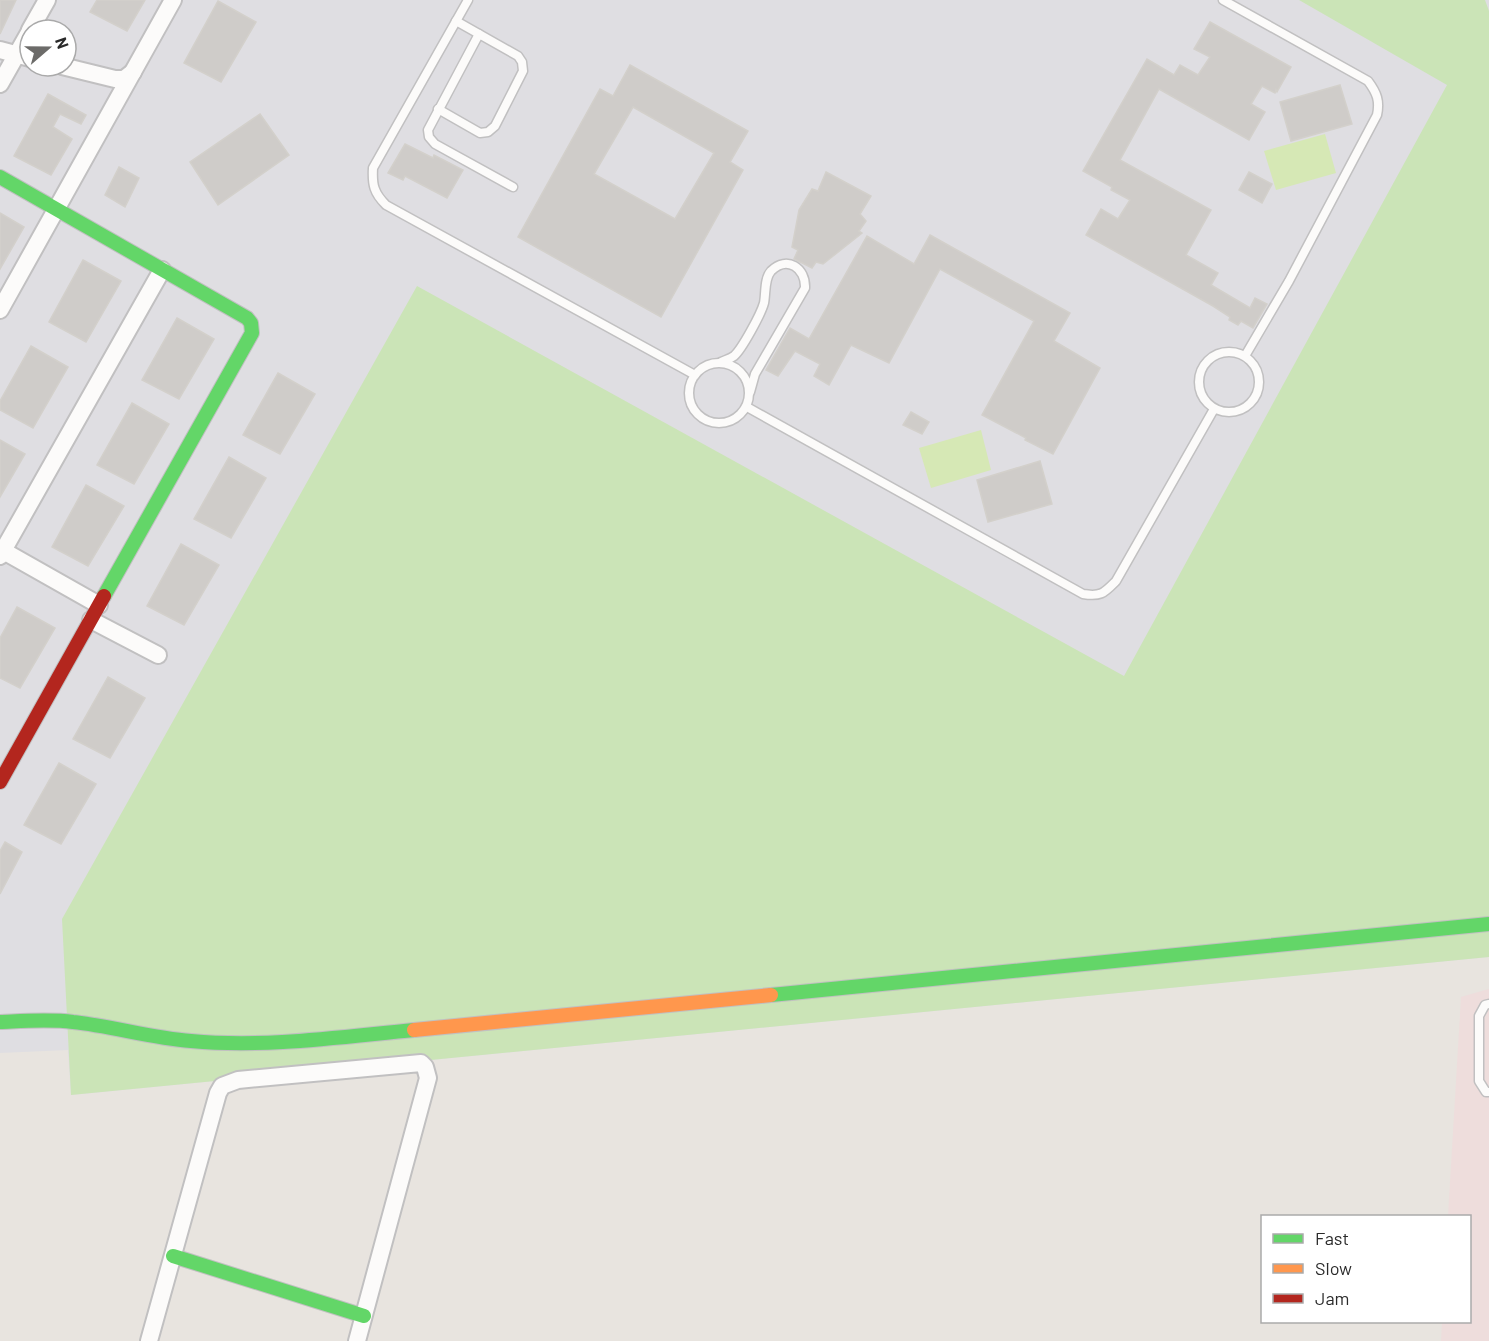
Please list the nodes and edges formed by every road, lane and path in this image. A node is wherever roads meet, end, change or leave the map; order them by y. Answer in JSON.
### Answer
{"nodes":[{"id":1,"x":47,"y":0,"type":"edge"},
{"id":2,"x":173,"y":0,"type":"edge"},
{"id":3,"x":468,"y":0,"type":"edge"},
{"id":4,"x":1222,"y":0,"type":"edge"},
{"id":5,"x":37,"y":18,"type":"edge"},
{"id":6,"x":456,"y":21,"type":"junction"},
{"id":7,"x":479,"y":34,"type":"junction"},
{"id":8,"x":0,"y":50,"type":"edge"},
{"id":9,"x":18,"y":55,"type":"edge"},
{"id":10,"x":18,"y":62,"type":"edge"},
{"id":11,"x":78,"y":70,"type":"edge"},
{"id":12,"x":133,"y":72,"type":"junction"},
{"id":13,"x":111,"y":78,"type":"junction"},
{"id":14,"x":0,"y":84,"type":"edge"},
{"id":15,"x":117,"y":100,"type":"junction"},
{"id":16,"x":438,"y":109,"type":"junction"},
{"id":17,"x":0,"y":177,"type":"edge"},
{"id":18,"x":513,"y":187,"type":"dead end"},
{"id":19,"x":56,"y":209,"type":"junction"},
{"id":20,"x":162,"y":270,"type":"junction"},
{"id":21,"x":0,"y":310,"type":"edge"},
{"id":22,"x":1245,"y":356,"type":"junction"},
{"id":23,"x":721,"y":362,"type":"junction"},
{"id":24,"x":694,"y":375,"type":"junction"},
{"id":25,"x":750,"y":392,"type":"junction"},
{"id":26,"x":747,"y":407,"type":"junction"},
{"id":27,"x":1214,"y":409,"type":"junction"},
{"id":28,"x":1,"y":552,"type":"edge"},
{"id":29,"x":95,"y":613,"type":"junction"},
{"id":30,"x":159,"y":656,"type":"dead end"},
{"id":31,"x":0,"y":782,"type":"edge"},
{"id":32,"x":1489,"y":924,"type":"edge"},
{"id":33,"x":1489,"y":1004,"type":"edge"},
{"id":34,"x":0,"y":1022,"type":"edge"},
{"id":35,"x":1489,"y":1092,"type":"edge"},
{"id":36,"x":173,"y":1256,"type":"junction"},
{"id":37,"x":364,"y":1316,"type":"junction"},
{"id":38,"x":149,"y":1341,"type":"edge"},
{"id":39,"x":357,"y":1341,"type":"edge"}],
"edges":[{"from":1,"to":5,"type":"street"},
{"from":2,"to":12,"type":"street"},
{"from":3,"to":6,"type":"lane"},
{"from":4,"to":22,"type":"lane"},
{"from":6,"to":7,"type":"lane"},
{"from":6,"to":24,"type":"lane"},
{"from":7,"to":16,"type":"lane"},
{"from":7,"to":16,"type":"lane"},
{"from":8,"to":9,"type":"street"},
{"from":10,"to":14,"type":"street"},
{"from":11,"to":13,"type":"street"},
{"from":12,"to":13,"type":"street"},
{"from":12,"to":15,"type":"street"},
{"from":13,"to":15,"type":"street"},
{"from":15,"to":19,"type":"street"},
{"from":16,"to":18,"type":"lane"},
{"from":17,"to":19,"type":"street"},
{"from":19,"to":20,"type":"street"},
{"from":19,"to":21,"type":"street"},
{"from":20,"to":28,"type":"street"},
{"from":20,"to":29,"type":"street"},
{"from":22,"to":27,"type":"lane"},
{"from":22,"to":27,"type":"lane"},
{"from":23,"to":24,"type":"lane"},
{"from":23,"to":25,"type":"lane"},
{"from":23,"to":25,"type":"lane"},
{"from":24,"to":26,"type":"lane"},
{"from":25,"to":26,"type":"lane"},
{"from":26,"to":27,"type":"lane"},
{"from":28,"to":29,"type":"street"},
{"from":29,"to":30,"type":"street"},
{"from":29,"to":31,"type":"street"},
{"from":32,"to":34,"type":"street"},
{"from":33,"to":35,"type":"lane"},
{"from":36,"to":37,"type":"street"},
{"from":36,"to":37,"type":"street"},
{"from":36,"to":38,"type":"street"},
{"from":37,"to":39,"type":"street"}]}
